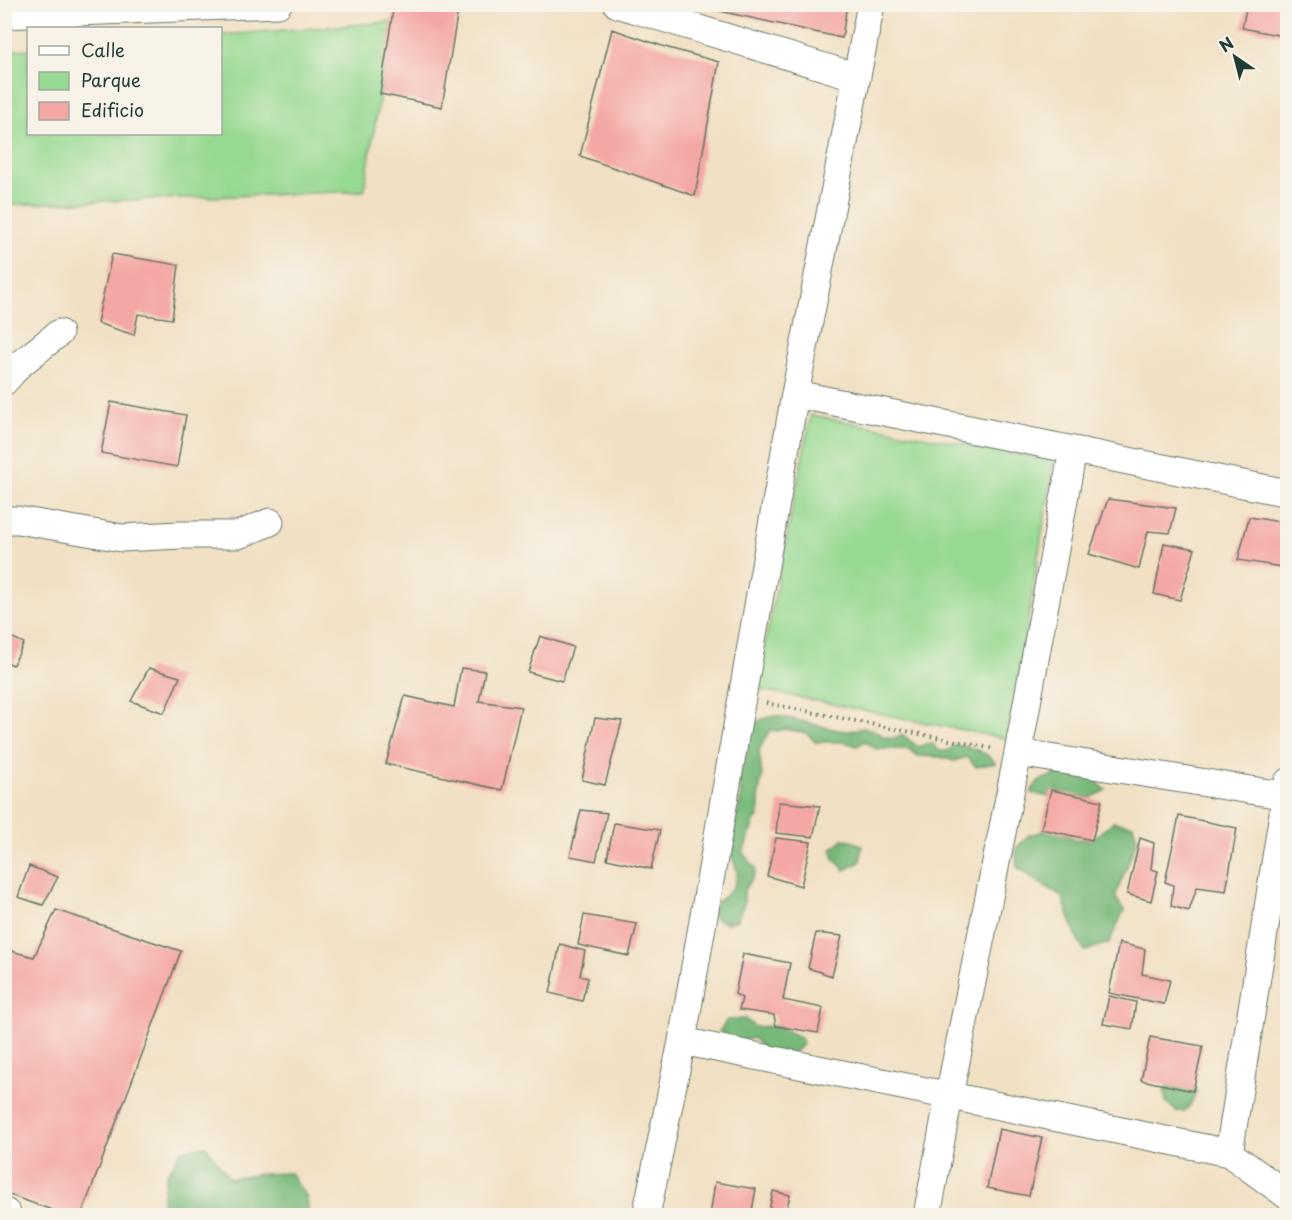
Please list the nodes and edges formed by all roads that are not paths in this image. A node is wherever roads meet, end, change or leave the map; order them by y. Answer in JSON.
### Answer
{"nodes":[{"id":1,"x":278,"y":4,"type":"edge"},
{"id":2,"x":617,"y":4,"type":"edge"},
{"id":3,"x":872,"y":4,"type":"edge"},
{"id":4,"x":185,"y":6,"type":"edge"},
{"id":5,"x":4,"y":15,"type":"edge"},
{"id":6,"x":857,"y":77,"type":"junction"},
{"id":7,"x":60,"y":333,"type":"dead end"},
{"id":8,"x":4,"y":382,"type":"edge"},
{"id":9,"x":795,"y":394,"type":"junction"},
{"id":10,"x":1072,"y":450,"type":"junction"},
{"id":11,"x":1287,"y":493,"type":"edge"},
{"id":12,"x":4,"y":520,"type":"edge"},
{"id":13,"x":270,"y":522,"type":"dead end"},
{"id":14,"x":1018,"y":753,"type":"junction"},
{"id":15,"x":1287,"y":791,"type":"edge"},
{"id":16,"x":682,"y":1041,"type":"junction"},
{"id":17,"x":949,"y":1096,"type":"junction"},
{"id":18,"x":1229,"y":1153,"type":"junction"},
{"id":19,"x":1287,"y":1196,"type":"edge"},
{"id":20,"x":646,"y":1215,"type":"edge"},
{"id":21,"x":927,"y":1215,"type":"edge"}],
"edges":[{"from":1,"to":4,"type":"street"},
{"from":2,"to":6,"type":"street"},
{"from":3,"to":6,"type":"street"},
{"from":4,"to":5,"type":"street"},
{"from":6,"to":9,"type":"street"},
{"from":7,"to":8,"type":"street"},
{"from":9,"to":10,"type":"street"},
{"from":9,"to":16,"type":"street"},
{"from":10,"to":11,"type":"street"},
{"from":10,"to":14,"type":"street"},
{"from":12,"to":13,"type":"street"},
{"from":14,"to":15,"type":"street"},
{"from":14,"to":17,"type":"street"},
{"from":15,"to":18,"type":"street"},
{"from":16,"to":17,"type":"street"},
{"from":16,"to":20,"type":"street"},
{"from":17,"to":18,"type":"street"},
{"from":17,"to":21,"type":"street"},
{"from":18,"to":19,"type":"street"}]}
